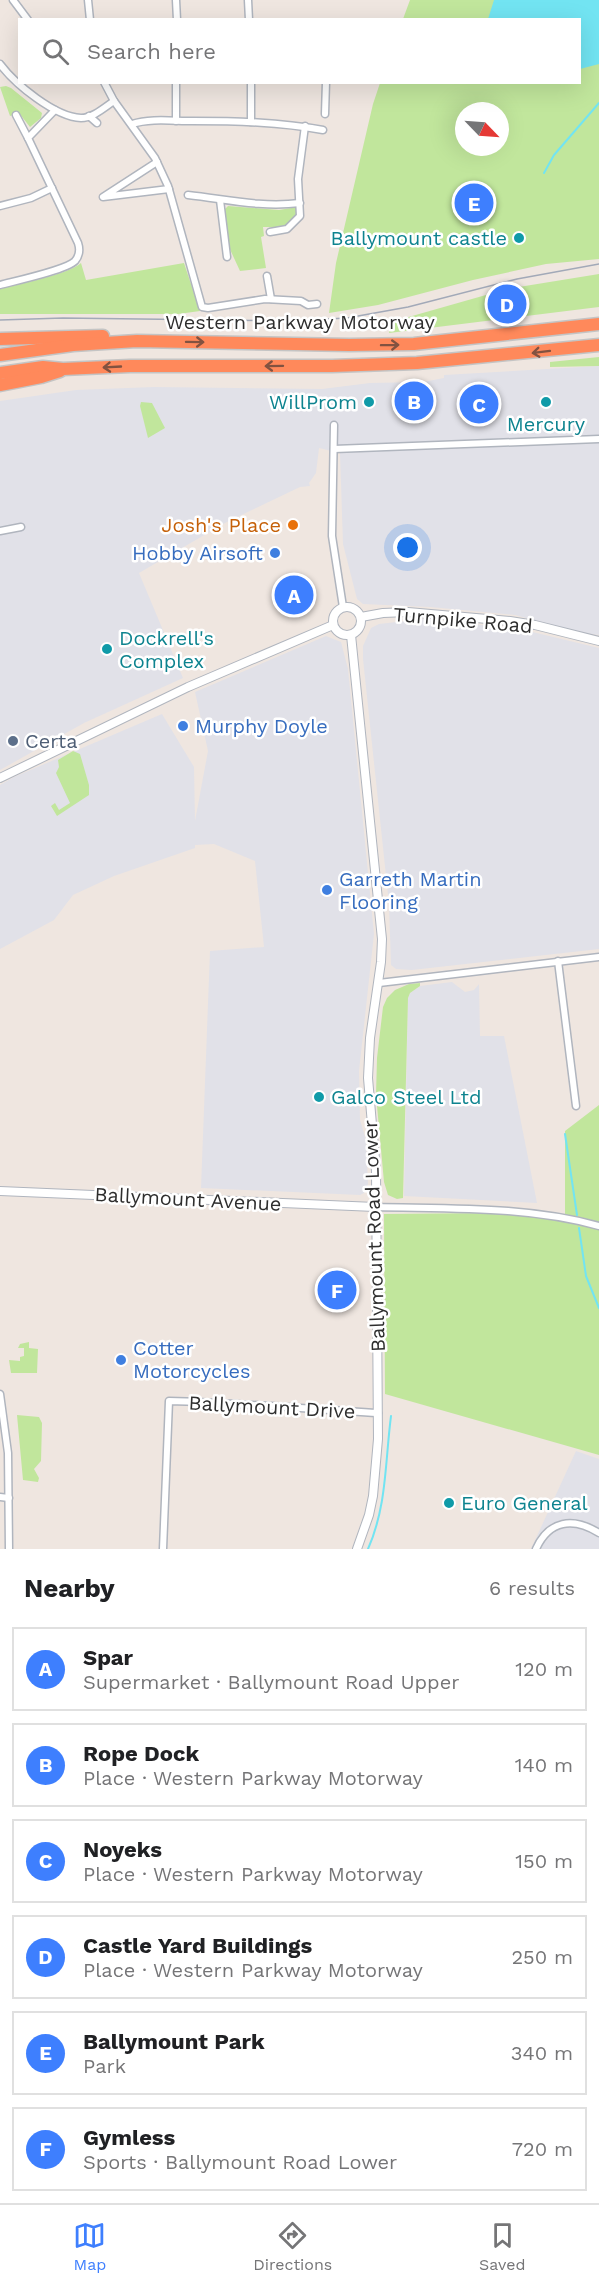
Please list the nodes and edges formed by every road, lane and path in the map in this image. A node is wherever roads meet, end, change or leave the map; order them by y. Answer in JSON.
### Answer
{"nodes":[{"id":1,"x":13,"y":0,"type":"edge"},
{"id":2,"x":88,"y":0,"type":"edge"},
{"id":3,"x":176,"y":0,"type":"edge"},
{"id":4,"x":248,"y":0,"type":"edge"},
{"id":5,"x":26,"y":18,"type":"edge"},
{"id":6,"x":90,"y":18,"type":"edge"},
{"id":7,"x":177,"y":18,"type":"edge"},
{"id":8,"x":249,"y":18,"type":"edge"},
{"id":9,"x":0,"y":64,"type":"edge"},
{"id":10,"x":7,"y":74,"type":"junction"},
{"id":11,"x":1,"y":79,"type":"edge"},
{"id":12,"x":18,"y":82,"type":"edge"},
{"id":13,"x":20,"y":84,"type":"edge"},
{"id":14,"x":105,"y":84,"type":"edge"},
{"id":15,"x":176,"y":84,"type":"edge"},
{"id":16,"x":251,"y":84,"type":"edge"},
{"id":17,"x":326,"y":84,"type":"edge"},
{"id":18,"x":114,"y":101,"type":"junction"},
{"id":19,"x":55,"y":110,"type":"junction"},
{"id":20,"x":325,"y":114,"type":"dead end"},
{"id":21,"x":16,"y":115,"type":"dead end"},
{"id":22,"x":89,"y":116,"type":"junction"},
{"id":23,"x":176,"y":121,"type":"junction"},
{"id":24,"x":250,"y":122,"type":"junction"},
{"id":25,"x":97,"y":123,"type":"dead end"},
{"id":26,"x":132,"y":124,"type":"junction"},
{"id":27,"x":305,"y":126,"type":"junction"},
{"id":28,"x":323,"y":130,"type":"dead end"},
{"id":29,"x":28,"y":138,"type":"junction"},
{"id":30,"x":157,"y":162,"type":"junction"},
{"id":31,"x":52,"y":188,"type":"junction"},
{"id":32,"x":169,"y":189,"type":"junction"},
{"id":33,"x":188,"y":195,"type":"dead end"},
{"id":34,"x":220,"y":200,"type":"junction"},
{"id":35,"x":300,"y":203,"type":"junction"},
{"id":36,"x":0,"y":206,"type":"edge"},
{"id":37,"x":270,"y":232,"type":"dead end"},
{"id":38,"x":227,"y":257,"type":"dead end"},
{"id":39,"x":267,"y":276,"type":"dead end"},
{"id":40,"x":0,"y":285,"type":"edge"},
{"id":41,"x":271,"y":299,"type":"junction"},
{"id":42,"x":317,"y":304,"type":"dead end"},
{"id":43,"x":599,"y":324,"type":"edge"},
{"id":44,"x":0,"y":339,"type":"edge"},
{"id":45,"x":137,"y":341,"type":"junction"},
{"id":46,"x":599,"y":345,"type":"edge"},
{"id":47,"x":0,"y":355,"type":"edge"},
{"id":48,"x":63,"y":369,"type":"junction"},
{"id":49,"x":0,"y":373,"type":"edge"},
{"id":50,"x":0,"y":385,"type":"edge"},
{"id":51,"x":334,"y":425,"type":"dead end"},
{"id":52,"x":599,"y":439,"type":"edge"},
{"id":53,"x":334,"y":449,"type":"junction"},
{"id":54,"x":21,"y":527,"type":"dead end"},
{"id":55,"x":0,"y":531,"type":"edge"},
{"id":56,"x":343,"y":607,"type":"junction"},
{"id":57,"x":361,"y":617,"type":"junction"},
{"id":58,"x":333,"y":625,"type":"junction"},
{"id":59,"x":351,"y":635,"type":"junction"},
{"id":60,"x":599,"y":641,"type":"edge"},
{"id":61,"x":0,"y":778,"type":"edge"},
{"id":62,"x":599,"y":957,"type":"edge"},
{"id":63,"x":558,"y":961,"type":"junction"},
{"id":64,"x":379,"y":983,"type":"junction"},
{"id":65,"x":576,"y":1106,"type":"dead end"},
{"id":66,"x":0,"y":1191,"type":"edge"},
{"id":67,"x":375,"y":1208,"type":"junction"},
{"id":68,"x":599,"y":1226,"type":"edge"},
{"id":69,"x":0,"y":1394,"type":"edge"},
{"id":70,"x":378,"y":1413,"type":"junction"},
{"id":71,"x":0,"y":1497,"type":"edge"},
{"id":72,"x":9,"y":1498,"type":"junction"},
{"id":73,"x":599,"y":1533,"type":"edge"},
{"id":74,"x":9,"y":1549,"type":"edge"},
{"id":75,"x":164,"y":1549,"type":"edge"},
{"id":76,"x":357,"y":1549,"type":"edge"},
{"id":77,"x":536,"y":1549,"type":"edge"}],
"edges":[{"from":1,"to":5,"type":"street"},
{"from":2,"to":6,"type":"street"},
{"from":3,"to":7,"type":"street"},
{"from":4,"to":8,"type":"street"},
{"from":9,"to":10,"type":"street"},
{"from":10,"to":11,"type":"street"},
{"from":10,"to":12,"type":"street"},
{"from":13,"to":19,"type":"street"},
{"from":14,"to":18,"type":"street"},
{"from":15,"to":23,"type":"street"},
{"from":16,"to":24,"type":"street"},
{"from":17,"to":20,"type":"street"},
{"from":18,"to":22,"type":"street"},
{"from":18,"to":26,"type":"street"},
{"from":19,"to":22,"type":"street"},
{"from":19,"to":29,"type":"street"},
{"from":21,"to":29,"type":"street"},
{"from":22,"to":25,"type":"street"},
{"from":23,"to":24,"type":"street"},
{"from":23,"to":26,"type":"street"},
{"from":24,"to":27,"type":"street"},
{"from":26,"to":30,"type":"street"},
{"from":27,"to":28,"type":"street"},
{"from":27,"to":35,"type":"street"},
{"from":29,"to":31,"type":"street"},
{"from":30,"to":32,"type":"street"},
{"from":30,"to":32,"type":"street"},
{"from":31,"to":36,"type":"street"},
{"from":31,"to":40,"type":"street"},
{"from":32,"to":41,"type":"street"},
{"from":33,"to":34,"type":"street"},
{"from":34,"to":35,"type":"street"},
{"from":34,"to":38,"type":"street"},
{"from":35,"to":37,"type":"street"},
{"from":39,"to":41,"type":"street"},
{"from":41,"to":42,"type":"street"},
{"from":45,"to":43,"type":"highway","name":"Western Parkway Motorway","one_way":true},
{"from":44,"to":45,"type":"highway"},
{"from":45,"to":47,"type":"highway","name":"Western Parkway Motorway"},
{"from":46,"to":48,"type":"highway","name":"Western Parkway Motorway","one_way":true},
{"from":48,"to":49,"type":"highway","name":"Western Parkway Motorway"},
{"from":48,"to":50,"type":"highway"},
{"from":51,"to":53,"type":"street"},
{"from":52,"to":53,"type":"street"},
{"from":53,"to":56,"type":"street"},
{"from":54,"to":55,"type":"street"},
{"from":56,"to":57,"type":"street"},
{"from":56,"to":58,"type":"street"},
{"from":57,"to":59,"type":"street"},
{"from":57,"to":60,"type":"street","name":"Turnpike Road"},
{"from":58,"to":59,"type":"street"},
{"from":58,"to":61,"type":"street"},
{"from":59,"to":64,"type":"street","name":"Ballymount Road Lower"},
{"from":62,"to":63,"type":"street"},
{"from":63,"to":64,"type":"street"},
{"from":63,"to":65,"type":"street"},
{"from":64,"to":67,"type":"street","name":"Ballymount Road Lower"},
{"from":66,"to":67,"type":"street","name":"Ballymount Avenue"},
{"from":67,"to":68,"type":"street"},
{"from":67,"to":70,"type":"street","name":"Ballymount Road Lower"},
{"from":69,"to":72,"type":"street"},
{"from":70,"to":75,"type":"street","name":"Ballymount Drive"},
{"from":70,"to":76,"type":"street","name":"Ballymount Road Lower"},
{"from":71,"to":72,"type":"street"},
{"from":72,"to":74,"type":"street"},
{"from":73,"to":77,"type":"street"}]}
